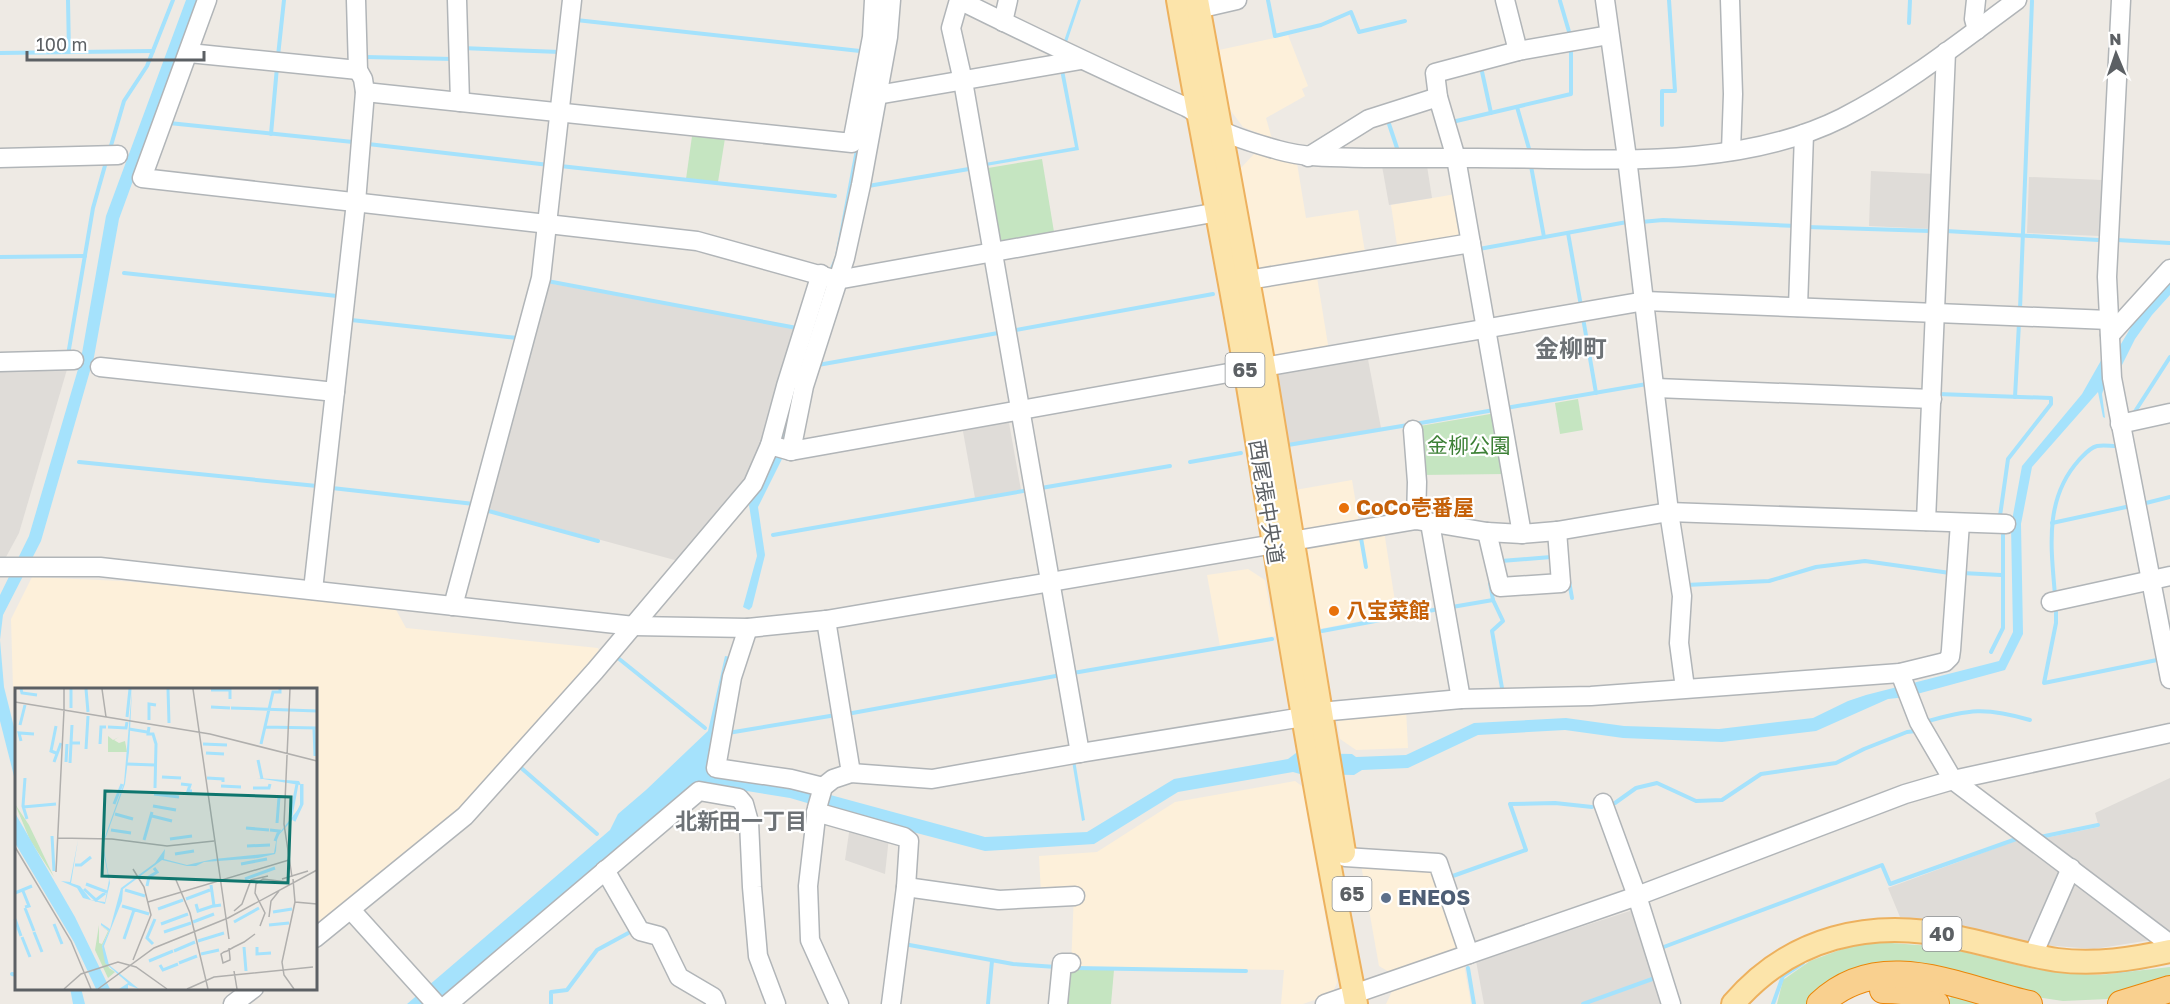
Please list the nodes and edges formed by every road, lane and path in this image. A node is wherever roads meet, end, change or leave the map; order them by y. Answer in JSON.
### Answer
{"nodes":[{"id":1,"x":207,"y":0,"type":"edge"},
{"id":2,"x":356,"y":0,"type":"edge"},
{"id":3,"x":457,"y":0,"type":"edge"},
{"id":4,"x":572,"y":0,"type":"edge"},
{"id":5,"x":874,"y":0,"type":"edge"},
{"id":6,"x":891,"y":0,"type":"edge"},
{"id":7,"x":959,"y":0,"type":"edge"},
{"id":8,"x":1008,"y":0,"type":"edge"},
{"id":9,"x":1237,"y":0,"type":"edge"},
{"id":10,"x":1505,"y":0,"type":"edge"},
{"id":11,"x":1605,"y":0,"type":"edge"},
{"id":12,"x":1730,"y":0,"type":"edge"},
{"id":13,"x":1976,"y":0,"type":"edge"},
{"id":14,"x":2017,"y":0,"type":"edge"},
{"id":15,"x":2121,"y":0,"type":"edge"},
{"id":16,"x":1191,"y":3,"type":"edge"},
{"id":17,"x":1003,"y":22,"type":"junction"},
{"id":18,"x":1977,"y":30,"type":"junction"},
{"id":19,"x":1609,"y":34,"type":"junction"},
{"id":20,"x":1518,"y":51,"type":"junction"},
{"id":21,"x":1946,"y":52,"type":"junction"},
{"id":22,"x":189,"y":53,"type":"junction"},
{"id":23,"x":1081,"y":60,"type":"junction"},
{"id":24,"x":358,"y":70,"type":"junction"},
{"id":25,"x":963,"y":81,"type":"junction"},
{"id":26,"x":365,"y":92,"type":"junction"},
{"id":27,"x":877,"y":95,"type":"junction"},
{"id":28,"x":1438,"y":97,"type":"junction"},
{"id":29,"x":460,"y":102,"type":"junction"},
{"id":30,"x":1197,"y":112,"type":"junction"},
{"id":31,"x":560,"y":113,"type":"junction"},
{"id":32,"x":1219,"y":130,"type":"junction"},
{"id":33,"x":1804,"y":134,"type":"junction"},
{"id":34,"x":1731,"y":151,"type":"junction"},
{"id":35,"x":118,"y":155,"type":"dead end"},
{"id":36,"x":1308,"y":157,"type":"junction"},
{"id":37,"x":0,"y":158,"type":"edge"},
{"id":38,"x":1627,"y":158,"type":"junction"},
{"id":39,"x":1456,"y":159,"type":"junction"},
{"id":40,"x":356,"y":202,"type":"junction"},
{"id":41,"x":1218,"y":212,"type":"junction"},
{"id":42,"x":547,"y":224,"type":"junction"},
{"id":43,"x":1471,"y":243,"type":"junction"},
{"id":44,"x":992,"y":252,"type":"junction"},
{"id":45,"x":2170,"y":269,"type":"edge"},
{"id":46,"x":829,"y":278,"type":"junction"},
{"id":47,"x":1248,"y":280,"type":"junction"},
{"id":48,"x":1645,"y":301,"type":"junction"},
{"id":49,"x":1798,"y":307,"type":"junction"},
{"id":50,"x":1935,"y":312,"type":"junction"},
{"id":51,"x":1486,"y":330,"type":"junction"},
{"id":52,"x":2110,"y":334,"type":"junction"},
{"id":53,"x":74,"y":360,"type":"dead end"},
{"id":54,"x":0,"y":362,"type":"edge"},
{"id":55,"x":100,"y":367,"type":"dead end"},
{"id":56,"x":1254,"y":368,"type":"junction"},
{"id":57,"x":1656,"y":388,"type":"junction"},
{"id":58,"x":335,"y":392,"type":"junction"},
{"id":59,"x":1932,"y":399,"type":"junction"},
{"id":60,"x":1021,"y":410,"type":"junction"},
{"id":61,"x":2170,"y":413,"type":"edge"},
{"id":62,"x":2120,"y":424,"type":"junction"},
{"id":63,"x":1413,"y":430,"type":"dead end"},
{"id":64,"x":781,"y":448,"type":"junction"},
{"id":65,"x":1669,"y":512,"type":"junction"},
{"id":66,"x":1926,"y":521,"type":"junction"},
{"id":67,"x":1423,"y":522,"type":"junction"},
{"id":68,"x":1959,"y":523,"type":"junction"},
{"id":69,"x":2006,"y":524,"type":"dead end"},
{"id":70,"x":1557,"y":531,"type":"junction"},
{"id":71,"x":1487,"y":532,"type":"junction"},
{"id":72,"x":1522,"y":534,"type":"junction"},
{"id":73,"x":1282,"y":542,"type":"junction"},
{"id":74,"x":2,"y":569,"type":"edge"},
{"id":75,"x":2170,"y":576,"type":"edge"},
{"id":76,"x":2150,"y":580,"type":"junction"},
{"id":77,"x":1050,"y":581,"type":"junction"},
{"id":78,"x":313,"y":590,"type":"junction"},
{"id":79,"x":2051,"y":602,"type":"dead end"},
{"id":80,"x":453,"y":606,"type":"junction"},
{"id":81,"x":825,"y":620,"type":"junction"},
{"id":82,"x":634,"y":626,"type":"junction"},
{"id":83,"x":748,"y":628,"type":"junction"},
{"id":84,"x":2170,"y":679,"type":"edge"},
{"id":85,"x":1904,"y":684,"type":"junction"},
{"id":86,"x":1685,"y":688,"type":"junction"},
{"id":87,"x":1461,"y":699,"type":"junction"},
{"id":88,"x":1312,"y":715,"type":"junction"},
{"id":89,"x":2170,"y":733,"type":"edge"},
{"id":90,"x":1080,"y":753,"type":"junction"},
{"id":91,"x":744,"y":772,"type":"junction"},
{"id":92,"x":851,"y":773,"type":"junction"},
{"id":93,"x":1953,"y":780,"type":"junction"},
{"id":94,"x":1324,"y":785,"type":"junction"},
{"id":95,"x":739,"y":798,"type":"junction"},
{"id":96,"x":820,"y":799,"type":"junction"},
{"id":97,"x":1603,"y":803,"type":"dead end"},
{"id":98,"x":1345,"y":857,"type":"junction"},
{"id":99,"x":2071,"y":868,"type":"junction"},
{"id":100,"x":605,"y":870,"type":"junction"},
{"id":101,"x":906,"y":887,"type":"junction"},
{"id":102,"x":1075,"y":896,"type":"dead end"},
{"id":103,"x":1636,"y":896,"type":"junction"},
{"id":104,"x":351,"y":910,"type":"junction"},
{"id":105,"x":316,"y":937,"type":"edge"},
{"id":106,"x":2170,"y":944,"type":"edge"},
{"id":107,"x":2170,"y":951,"type":"edge"},
{"id":108,"x":1469,"y":954,"type":"junction"},
{"id":109,"x":2033,"y":955,"type":"junction"},
{"id":110,"x":1071,"y":963,"type":"dead end"},
{"id":111,"x":252,"y":989,"type":"edge"},
{"id":112,"x":2170,"y":989,"type":"edge"},
{"id":113,"x":1363,"y":998,"type":"edge"},
{"id":114,"x":233,"y":1004,"type":"edge"},
{"id":115,"x":436,"y":1004,"type":"edge"},
{"id":116,"x":448,"y":1004,"type":"edge"},
{"id":117,"x":716,"y":1004,"type":"edge"},
{"id":118,"x":776,"y":1004,"type":"edge"},
{"id":119,"x":839,"y":1004,"type":"edge"},
{"id":120,"x":891,"y":1004,"type":"edge"},
{"id":121,"x":1058,"y":1004,"type":"edge"},
{"id":122,"x":1325,"y":1004,"type":"edge"},
{"id":123,"x":1671,"y":1004,"type":"edge"},
{"id":124,"x":1733,"y":1004,"type":"edge"},
{"id":125,"x":1820,"y":1004,"type":"edge"},
{"id":126,"x":1843,"y":1004,"type":"edge"},
{"id":127,"x":1936,"y":1004,"type":"edge"},
{"id":128,"x":2030,"y":1004,"type":"edge"},
{"id":129,"x":2121,"y":1004,"type":"edge"}],
"edges":[{"from":1,"to":22,"type":"street"},
{"from":2,"to":24,"type":"street"},
{"from":3,"to":29,"type":"street"},
{"from":4,"to":31,"type":"street"},
{"from":5,"to":31,"type":"street"},
{"from":6,"to":27,"type":"street"},
{"from":7,"to":17,"type":"street"},
{"from":7,"to":25,"type":"street"},
{"from":8,"to":17,"type":"street"},
{"from":9,"to":16,"type":"street"},
{"from":10,"to":20,"type":"street"},
{"from":11,"to":19,"type":"street"},
{"from":12,"to":34,"type":"street"},
{"from":13,"to":18,"type":"street"},
{"from":14,"to":18,"type":"street"},
{"from":15,"to":52,"type":"street"},
{"from":16,"to":30,"type":"main road","name":"西尾張中央道","number":"65"},
{"from":16,"to":32,"type":"main road","name":"西尾張中央道","number":"65"},
{"from":17,"to":23,"type":"street"},
{"from":18,"to":21,"type":"street"},
{"from":19,"to":20,"type":"street"},
{"from":19,"to":38,"type":"street"},
{"from":20,"to":28,"type":"street"},
{"from":21,"to":33,"type":"street"},
{"from":21,"to":50,"type":"street"},
{"from":22,"to":24,"type":"street"},
{"from":22,"to":40,"type":"street"},
{"from":23,"to":25,"type":"street"},
{"from":23,"to":30,"type":"street"},
{"from":24,"to":26,"type":"street"},
{"from":25,"to":27,"type":"street"},
{"from":25,"to":44,"type":"street"},
{"from":26,"to":29,"type":"street"},
{"from":26,"to":40,"type":"street"},
{"from":27,"to":46,"type":"street"},
{"from":28,"to":36,"type":"street"},
{"from":28,"to":39,"type":"street"},
{"from":29,"to":31,"type":"street"},
{"from":30,"to":32,"type":"street"},
{"from":30,"to":41,"type":"main road","name":"西尾張中央道","number":"65"},
{"from":31,"to":42,"type":"street"},
{"from":32,"to":36,"type":"street"},
{"from":32,"to":47,"type":"main road","name":"西尾張中央道","number":"65"},
{"from":33,"to":34,"type":"street"},
{"from":33,"to":49,"type":"street"},
{"from":34,"to":38,"type":"street"},
{"from":35,"to":37,"type":"street"},
{"from":36,"to":39,"type":"street"},
{"from":38,"to":39,"type":"street"},
{"from":38,"to":48,"type":"street"},
{"from":39,"to":43,"type":"street"},
{"from":40,"to":42,"type":"street"},
{"from":40,"to":58,"type":"street"},
{"from":41,"to":44,"type":"street"},
{"from":41,"to":56,"type":"main road","name":"西尾張中央道","number":"65"},
{"from":42,"to":46,"type":"street"},
{"from":42,"to":80,"type":"street"},
{"from":43,"to":47,"type":"street"},
{"from":43,"to":51,"type":"street"},
{"from":44,"to":46,"type":"street"},
{"from":44,"to":60,"type":"street"},
{"from":45,"to":52,"type":"street"},
{"from":46,"to":64,"type":"street"},
{"from":47,"to":56,"type":"main road","name":"西尾張中央道","number":"65"},
{"from":48,"to":49,"type":"street"},
{"from":48,"to":51,"type":"street"},
{"from":48,"to":57,"type":"street"},
{"from":49,"to":50,"type":"street"},
{"from":50,"to":52,"type":"street"},
{"from":50,"to":59,"type":"street"},
{"from":51,"to":56,"type":"street"},
{"from":51,"to":72,"type":"street"},
{"from":52,"to":62,"type":"street"},
{"from":53,"to":54,"type":"street"},
{"from":55,"to":58,"type":"street"},
{"from":56,"to":60,"type":"street"},
{"from":56,"to":73,"type":"main road","name":"西尾張中央道","number":"65"},
{"from":57,"to":59,"type":"street"},
{"from":57,"to":65,"type":"street"},
{"from":58,"to":78,"type":"street"},
{"from":59,"to":66,"type":"street"},
{"from":60,"to":64,"type":"street"},
{"from":60,"to":77,"type":"street"},
{"from":61,"to":62,"type":"street"},
{"from":62,"to":76,"type":"street"},
{"from":63,"to":67,"type":"street"},
{"from":64,"to":82,"type":"street"},
{"from":65,"to":66,"type":"street"},
{"from":65,"to":70,"type":"street"},
{"from":65,"to":86,"type":"street"},
{"from":66,"to":68,"type":"street"},
{"from":67,"to":71,"type":"street"},
{"from":67,"to":73,"type":"street"},
{"from":67,"to":87,"type":"street"},
{"from":68,"to":69,"type":"street"},
{"from":68,"to":85,"type":"street"},
{"from":70,"to":71,"type":"street"},
{"from":70,"to":72,"type":"street"},
{"from":71,"to":72,"type":"street"},
{"from":73,"to":77,"type":"street"},
{"from":73,"to":88,"type":"main road","name":"西尾張中央道","number":"65"},
{"from":74,"to":78,"type":"street"},
{"from":75,"to":76,"type":"street"},
{"from":76,"to":79,"type":"street"},
{"from":76,"to":84,"type":"street"},
{"from":77,"to":81,"type":"street"},
{"from":77,"to":90,"type":"street"},
{"from":78,"to":80,"type":"street"},
{"from":80,"to":82,"type":"street"},
{"from":81,"to":83,"type":"street"},
{"from":81,"to":92,"type":"street"},
{"from":82,"to":83,"type":"street"},
{"from":82,"to":104,"type":"street"},
{"from":83,"to":91,"type":"street"},
{"from":85,"to":86,"type":"street"},
{"from":85,"to":93,"type":"street"},
{"from":86,"to":87,"type":"street"},
{"from":87,"to":88,"type":"street"},
{"from":88,"to":90,"type":"street"},
{"from":88,"to":94,"type":"main road","name":"西尾張中央道","number":"65"},
{"from":89,"to":93,"type":"street"},
{"from":90,"to":92,"type":"street"},
{"from":91,"to":95,"type":"street"},
{"from":91,"to":96,"type":"street"},
{"from":92,"to":96,"type":"street"},
{"from":93,"to":99,"type":"street"},
{"from":93,"to":103,"type":"street"},
{"from":94,"to":98,"type":"main road","name":"西尾張中央道","number":"65"},
{"from":94,"to":113,"type":"main road","name":"西尾張中央道","number":"65"},
{"from":95,"to":100,"type":"street"},
{"from":95,"to":118,"type":"street"},
{"from":96,"to":101,"type":"street"},
{"from":96,"to":119,"type":"street"},
{"from":97,"to":103,"type":"street"},
{"from":98,"to":108,"type":"street"},
{"from":98,"to":113,"type":"main road","name":"西尾張中央道","number":"65"},
{"from":99,"to":106,"type":"street"},
{"from":99,"to":109,"type":"street"},
{"from":100,"to":116,"type":"street"},
{"from":100,"to":117,"type":"street"},
{"from":101,"to":102,"type":"street"},
{"from":101,"to":120,"type":"street"},
{"from":103,"to":108,"type":"street"},
{"from":103,"to":123,"type":"street"},
{"from":104,"to":105,"type":"street"},
{"from":104,"to":115,"type":"street"},
{"from":107,"to":109,"type":"main road","number":"40"},
{"from":108,"to":113,"type":"street"},
{"from":109,"to":124,"type":"main road","number":"40"},
{"from":110,"to":121,"type":"street"},
{"from":111,"to":114,"type":"street"},
{"from":112,"to":129,"type":"highway"},
{"from":113,"to":122,"type":"street"},
{"from":125,"to":128,"type":"highway"},
{"from":126,"to":127,"type":"highway"}]}
